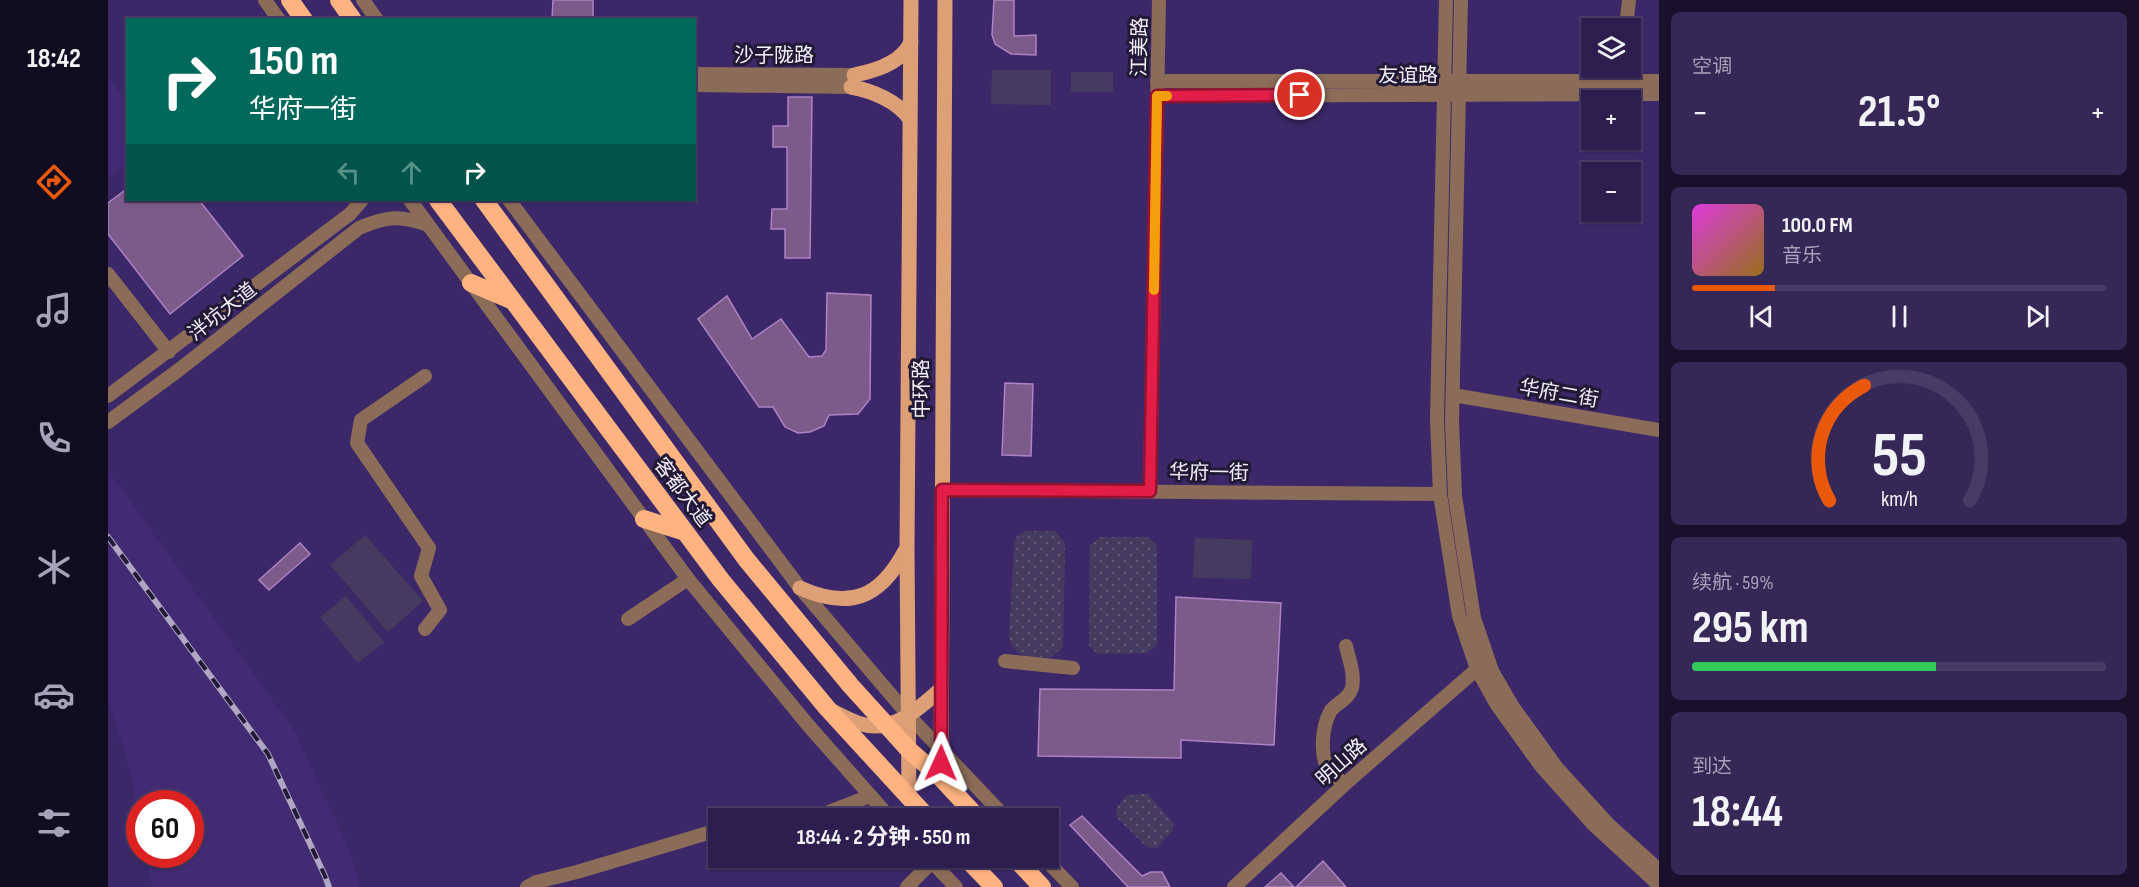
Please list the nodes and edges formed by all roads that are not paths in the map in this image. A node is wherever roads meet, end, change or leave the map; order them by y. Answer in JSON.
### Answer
{"nodes":[{"id":1,"x":265,"y":0,"type":"edge"},
{"id":2,"x":290,"y":0,"type":"edge"},
{"id":3,"x":339,"y":0,"type":"edge"},
{"id":4,"x":363,"y":0,"type":"edge"},
{"id":5,"x":911,"y":0,"type":"edge"},
{"id":6,"x":945,"y":0,"type":"edge"},
{"id":7,"x":1159,"y":0,"type":"edge"},
{"id":8,"x":1446,"y":0,"type":"edge"},
{"id":9,"x":1461,"y":0,"type":"edge"},
{"id":10,"x":1629,"y":0,"type":"edge"},
{"id":11,"x":278,"y":18,"type":"edge"},
{"id":12,"x":303,"y":18,"type":"edge"},
{"id":13,"x":352,"y":18,"type":"edge"},
{"id":14,"x":376,"y":18,"type":"edge"},
{"id":15,"x":1627,"y":18,"type":"edge"},
{"id":16,"x":911,"y":42,"type":"junction"},
{"id":17,"x":696,"y":74,"type":"edge"},
{"id":18,"x":852,"y":81,"type":"junction"},
{"id":19,"x":1157,"y":81,"type":"junction"},
{"id":20,"x":1659,"y":81,"type":"edge"},
{"id":21,"x":696,"y":85,"type":"edge"},
{"id":22,"x":1443,"y":88,"type":"junction"},
{"id":23,"x":1459,"y":88,"type":"junction"},
{"id":24,"x":1659,"y":94,"type":"edge"},
{"id":25,"x":1157,"y":96,"type":"junction"},
{"id":26,"x":910,"y":119,"type":"junction"},
{"id":27,"x":361,"y":201,"type":"edge"},
{"id":28,"x":411,"y":201,"type":"edge"},
{"id":29,"x":439,"y":201,"type":"edge"},
{"id":30,"x":485,"y":201,"type":"edge"},
{"id":31,"x":510,"y":201,"type":"edge"},
{"id":32,"x":428,"y":225,"type":"junction"},
{"id":33,"x":108,"y":274,"type":"edge"},
{"id":34,"x":471,"y":283,"type":"junction"},
{"id":35,"x":513,"y":300,"type":"junction"},
{"id":36,"x":169,"y":352,"type":"junction"},
{"id":37,"x":425,"y":376,"type":"dead end"},
{"id":38,"x":1453,"y":395,"type":"junction"},
{"id":39,"x":108,"y":396,"type":"edge"},
{"id":40,"x":108,"y":422,"type":"edge"},
{"id":41,"x":1659,"y":430,"type":"edge"},
{"id":42,"x":942,"y":490,"type":"junction"},
{"id":43,"x":1150,"y":491,"type":"junction"},
{"id":44,"x":1440,"y":494,"type":"junction"},
{"id":45,"x":644,"y":519,"type":"junction"},
{"id":46,"x":685,"y":532,"type":"junction"},
{"id":47,"x":907,"y":548,"type":"junction"},
{"id":48,"x":688,"y":579,"type":"junction"},
{"id":49,"x":800,"y":588,"type":"junction"},
{"id":50,"x":786,"y":607,"type":"junction"},
{"id":51,"x":628,"y":618,"type":"dead end"},
{"id":52,"x":425,"y":629,"type":"dead end"},
{"id":53,"x":762,"y":629,"type":"junction"},
{"id":54,"x":1346,"y":646,"type":"dead end"},
{"id":55,"x":1005,"y":661,"type":"dead end"},
{"id":56,"x":1072,"y":668,"type":"dead end"},
{"id":57,"x":1477,"y":669,"type":"junction"},
{"id":58,"x":941,"y":689,"type":"junction"},
{"id":59,"x":827,"y":708,"type":"junction"},
{"id":60,"x":909,"y":716,"type":"junction"},
{"id":61,"x":887,"y":725,"type":"junction"},
{"id":62,"x":941,"y":749,"type":"junction"},
{"id":63,"x":909,"y":750,"type":"junction"},
{"id":64,"x":941,"y":778,"type":"junction"},
{"id":65,"x":1345,"y":784,"type":"junction"},
{"id":66,"x":870,"y":796,"type":"junction"},
{"id":67,"x":909,"y":798,"type":"junction"},
{"id":68,"x":839,"y":808,"type":"edge"},
{"id":69,"x":881,"y":808,"type":"edge"},
{"id":70,"x":919,"y":808,"type":"edge"},
{"id":71,"x":969,"y":808,"type":"edge"},
{"id":72,"x":997,"y":808,"type":"edge"},
{"id":73,"x":708,"y":833,"type":"edge"},
{"id":74,"x":923,"y":868,"type":"edge"},
{"id":75,"x":938,"y":868,"type":"edge"},
{"id":76,"x":976,"y":868,"type":"edge"},
{"id":77,"x":1022,"y":868,"type":"edge"},
{"id":78,"x":1053,"y":868,"type":"edge"},
{"id":79,"x":1659,"y":870,"type":"edge"},
{"id":80,"x":1034,"y":884,"type":"edge"},
{"id":81,"x":1659,"y":885,"type":"edge"},
{"id":82,"x":527,"y":887,"type":"edge"},
{"id":83,"x":907,"y":887,"type":"edge"},
{"id":84,"x":956,"y":887,"type":"edge"},
{"id":85,"x":994,"y":887,"type":"edge"},
{"id":86,"x":1071,"y":887,"type":"edge"},
{"id":87,"x":1234,"y":887,"type":"edge"}],
"edges":[{"from":1,"to":11,"type":"street"},
{"from":2,"to":12,"type":"highway"},
{"from":3,"to":13,"type":"highway"},
{"from":4,"to":14,"type":"street"},
{"from":5,"to":16,"type":"main road","name":"中环路"},
{"from":6,"to":42,"type":"main road","name":"中环路"},
{"from":7,"to":19,"type":"street","name":"江美路"},
{"from":8,"to":22,"type":"street"},
{"from":9,"to":23,"type":"street"},
{"from":10,"to":15,"type":"street"},
{"from":16,"to":18,"type":"main road"},
{"from":16,"to":26,"type":"main road","name":"中环路"},
{"from":17,"to":18,"type":"street","name":"沙子陇路"},
{"from":18,"to":21,"type":"street","name":"沙子陇路"},
{"from":18,"to":26,"type":"main road"},
{"from":19,"to":22,"type":"street","name":"友谊路"},
{"from":19,"to":25,"type":"street","name":"江美路"},
{"from":20,"to":23,"type":"street","name":"友谊路"},
{"from":22,"to":23,"type":"street","name":"友谊路"},
{"from":22,"to":25,"type":"street","name":"友谊路"},
{"from":22,"to":44,"type":"street"},
{"from":23,"to":24,"type":"street","name":"友谊路"},
{"from":23,"to":38,"type":"street"},
{"from":25,"to":43,"type":"street","name":"江美路"},
{"from":26,"to":47,"type":"main road","name":"中环路"},
{"from":27,"to":36,"type":"street","name":"泮坑大道"},
{"from":28,"to":32,"type":"street"},
{"from":29,"to":35,"type":"highway","name":"客都大道"},
{"from":30,"to":50,"type":"highway","name":"客都大道"},
{"from":31,"to":49,"type":"street"},
{"from":32,"to":34,"type":"street"},
{"from":32,"to":40,"type":"street","name":"泮坑大道"},
{"from":33,"to":36,"type":"street"},
{"from":34,"to":35,"type":"highway"},
{"from":34,"to":45,"type":"street"},
{"from":35,"to":46,"type":"highway","name":"客都大道"},
{"from":36,"to":39,"type":"street","name":"泮坑大道"},
{"from":37,"to":52,"type":"street"},
{"from":38,"to":41,"type":"street","name":"华府二街"},
{"from":38,"to":79,"type":"street"},
{"from":42,"to":43,"type":"street","name":"华府一街"},
{"from":42,"to":58,"type":"main road","name":"中环路"},
{"from":43,"to":44,"type":"street","name":"华府一街"},
{"from":44,"to":57,"type":"street"},
{"from":45,"to":46,"type":"highway"},
{"from":45,"to":48,"type":"street"},
{"from":46,"to":53,"type":"highway","name":"客都大道"},
{"from":47,"to":49,"type":"main road"},
{"from":47,"to":60,"type":"main road","name":"中环路"},
{"from":48,"to":51,"type":"street"},
{"from":48,"to":66,"type":"street"},
{"from":49,"to":60,"type":"street"},
{"from":50,"to":53,"type":"highway"},
{"from":50,"to":61,"type":"highway","name":"客都大道"},
{"from":53,"to":59,"type":"highway","name":"客都大道"},
{"from":54,"to":65,"type":"street"},
{"from":55,"to":56,"type":"street"},
{"from":57,"to":65,"type":"street","name":"明山路"},
{"from":57,"to":81,"type":"street"},
{"from":58,"to":60,"type":"main road"},
{"from":58,"to":62,"type":"main road","name":"中环路"},
{"from":59,"to":61,"type":"main road"},
{"from":59,"to":67,"type":"highway","name":"客都大道"},
{"from":60,"to":61,"type":"main road"},
{"from":60,"to":62,"type":"street"},
{"from":60,"to":63,"type":"main road","name":"中环路"},
{"from":61,"to":63,"type":"highway","name":"客都大道"},
{"from":62,"to":64,"type":"main road","name":"中环路"},
{"from":62,"to":72,"type":"street"},
{"from":63,"to":64,"type":"highway","name":"客都大道"},
{"from":63,"to":67,"type":"main road","name":"中环路"},
{"from":64,"to":71,"type":"highway","name":"客都大道"},
{"from":65,"to":87,"type":"street","name":"明山路"},
{"from":66,"to":68,"type":"street"},
{"from":66,"to":69,"type":"street"},
{"from":67,"to":70,"type":"highway","name":"客都大道"},
{"from":73,"to":82,"type":"street"},
{"from":74,"to":83,"type":"street"},
{"from":75,"to":84,"type":"street"},
{"from":76,"to":85,"type":"highway"},
{"from":77,"to":80,"type":"highway"},
{"from":78,"to":86,"type":"street"}]}
